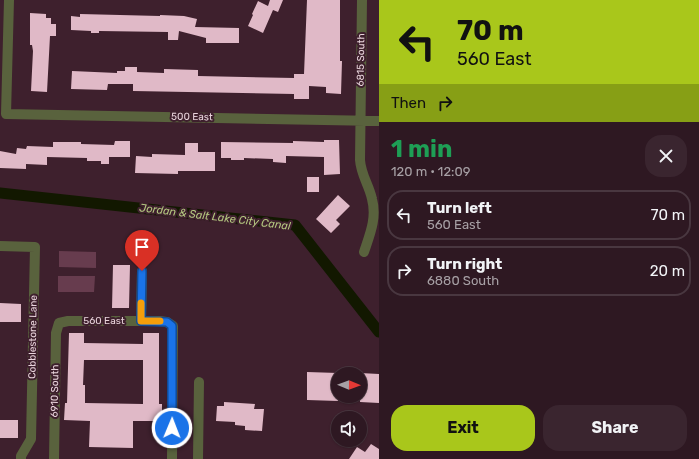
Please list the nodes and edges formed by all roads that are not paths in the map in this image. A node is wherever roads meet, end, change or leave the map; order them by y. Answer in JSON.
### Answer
{"nodes":[{"id":1,"x":9,"y":0,"type":"edge"},
{"id":2,"x":362,"y":0,"type":"edge"},
{"id":3,"x":360,"y":120,"type":"junction"},
{"id":4,"x":379,"y":121,"type":"edge"},
{"id":5,"x":0,"y":246,"type":"edge"},
{"id":6,"x":364,"y":252,"type":"dead end"},
{"id":7,"x":142,"y":271,"type":"dead end"},
{"id":8,"x":141,"y":321,"type":"junction"},
{"id":9,"x":59,"y":323,"type":"joint"},
{"id":10,"x":200,"y":382,"type":"dead end"},
{"id":11,"x":21,"y":459,"type":"edge"},
{"id":12,"x":54,"y":459,"type":"edge"},
{"id":13,"x":172,"y":459,"type":"edge"},
{"id":14,"x":198,"y":459,"type":"edge"}],
"edges":[{"from":1,"to":3,"type":"street","name":"500 East"},
{"from":2,"to":3,"type":"street","name":"6815 South"},
{"from":3,"to":4,"type":"street","name":"500 East"},
{"from":3,"to":6,"type":"street","name":"6815 South"},
{"from":5,"to":11,"type":"street","name":"Cobblestone Lane"},
{"from":7,"to":8,"type":"street"},
{"from":8,"to":9,"type":"street","name":"560 East"},
{"from":8,"to":13,"type":"street","name":"560 East"},
{"from":9,"to":12,"type":"street","name":"6910 South"},
{"from":10,"to":14,"type":"street"}]}
